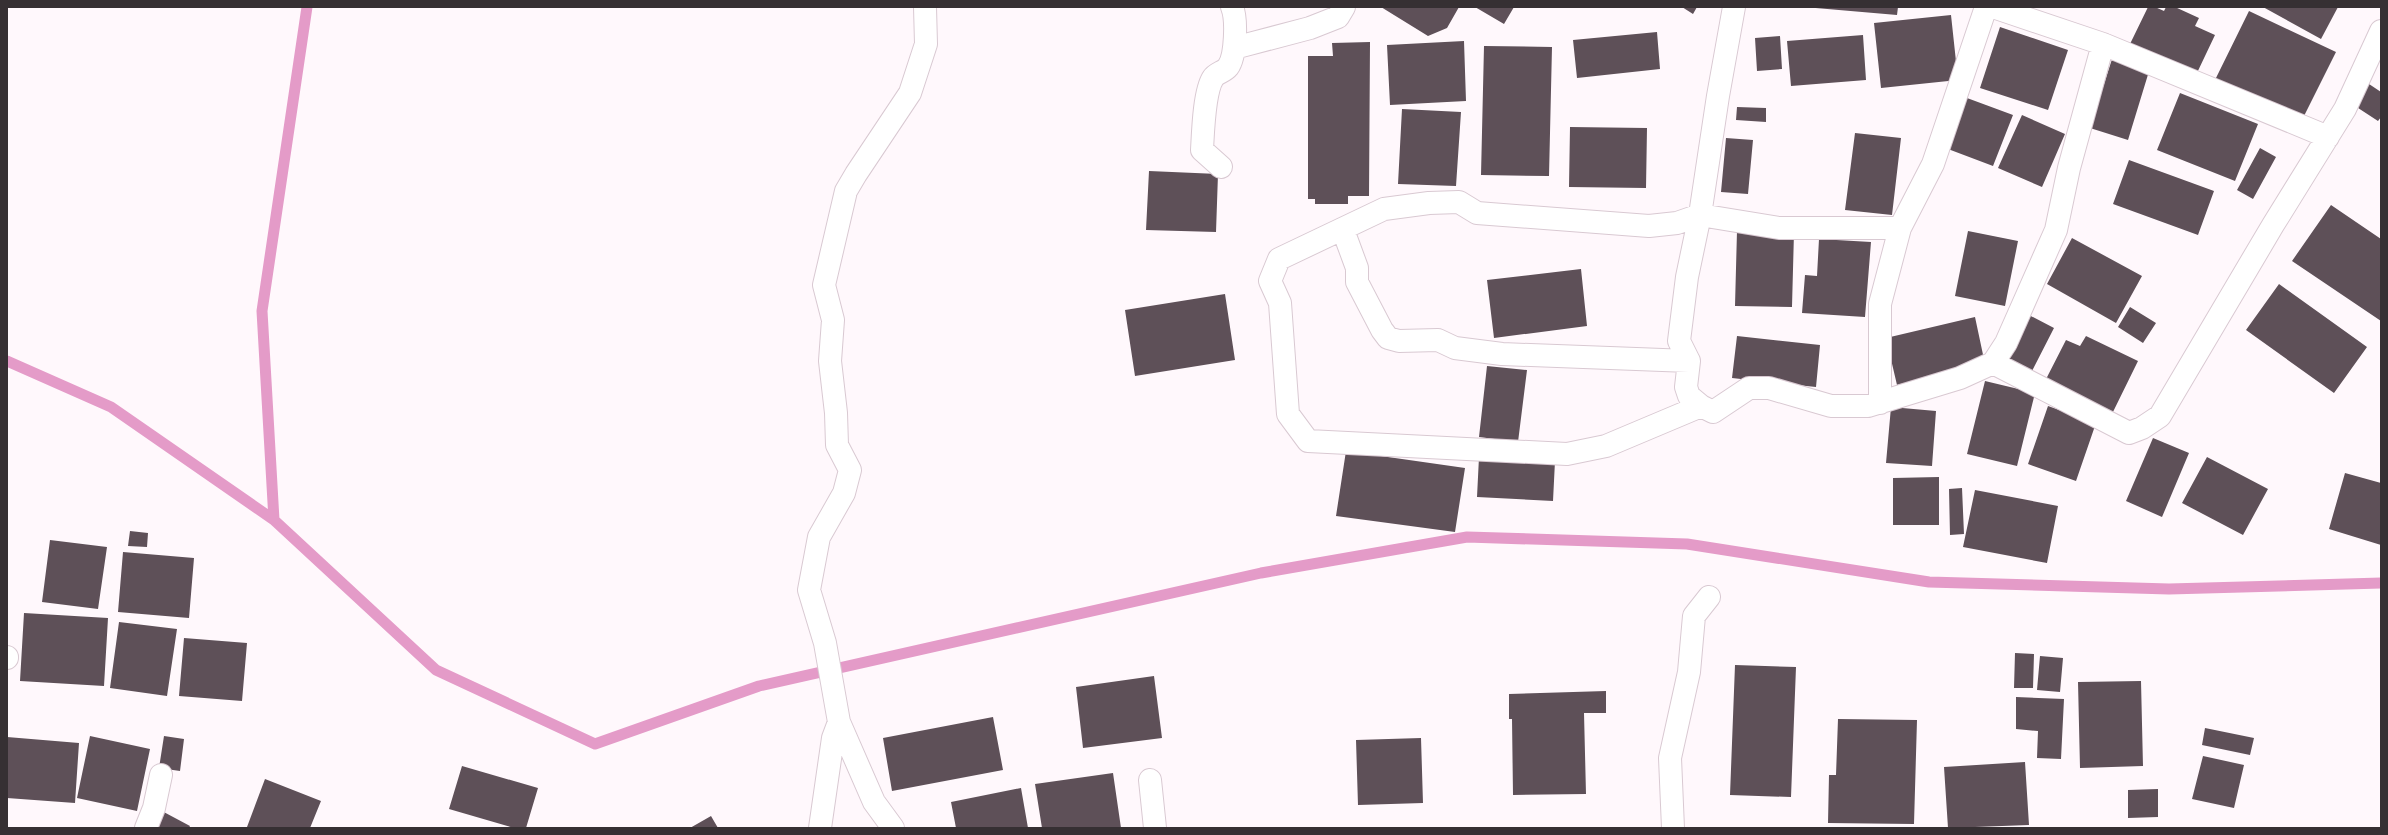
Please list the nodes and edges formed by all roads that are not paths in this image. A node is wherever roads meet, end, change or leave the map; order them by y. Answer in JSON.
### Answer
{"nodes":[{"id":1,"x":926,"y":7,"type":"edge"},
{"id":2,"x":1232,"y":7,"type":"edge"},
{"id":3,"x":1344,"y":7,"type":"edge"},
{"id":4,"x":1734,"y":7,"type":"edge"},
{"id":5,"x":1986,"y":7,"type":"edge"},
{"id":6,"x":1993,"y":7,"type":"edge"},
{"id":7,"x":2381,"y":31,"type":"edge"},
{"id":8,"x":2103,"y":44,"type":"junction"},
{"id":9,"x":1234,"y":48,"type":"junction"},
{"id":10,"x":2328,"y":137,"type":"junction"},
{"id":11,"x":1221,"y":168,"type":"dead end"},
{"id":12,"x":1700,"y":215,"type":"junction"},
{"id":13,"x":1900,"y":228,"type":"junction"},
{"id":14,"x":1343,"y":230,"type":"junction"},
{"id":15,"x":1689,"y":361,"type":"junction"},
{"id":16,"x":1993,"y":363,"type":"junction"},
{"id":17,"x":1880,"y":402,"type":"junction"},
{"id":18,"x":1701,"y":406,"type":"junction"},
{"id":19,"x":1709,"y":597,"type":"dead end"},
{"id":20,"x":839,"y":722,"type":"junction"},
{"id":21,"x":161,"y":775,"type":"dead end"},
{"id":22,"x":1150,"y":780,"type":"dead end"},
{"id":23,"x":146,"y":828,"type":"edge"},
{"id":24,"x":820,"y":828,"type":"edge"},
{"id":25,"x":893,"y":828,"type":"edge"},
{"id":26,"x":1155,"y":828,"type":"edge"},
{"id":27,"x":1673,"y":828,"type":"edge"}],
"edges":[{"from":1,"to":20,"type":"street"},
{"from":2,"to":9,"type":"street"},
{"from":3,"to":9,"type":"street"},
{"from":4,"to":12,"type":"street"},
{"from":5,"to":13,"type":"street"},
{"from":6,"to":8,"type":"street"},
{"from":7,"to":10,"type":"street"},
{"from":8,"to":10,"type":"street"},
{"from":8,"to":16,"type":"street"},
{"from":9,"to":11,"type":"street"},
{"from":10,"to":16,"type":"street"},
{"from":12,"to":13,"type":"street"},
{"from":12,"to":14,"type":"street"},
{"from":12,"to":15,"type":"street"},
{"from":13,"to":17,"type":"street"},
{"from":14,"to":15,"type":"street"},
{"from":14,"to":18,"type":"street"},
{"from":15,"to":18,"type":"street"},
{"from":16,"to":17,"type":"street"},
{"from":17,"to":18,"type":"street"},
{"from":19,"to":27,"type":"street"},
{"from":20,"to":24,"type":"street"},
{"from":20,"to":25,"type":"street"},
{"from":21,"to":23,"type":"street"},
{"from":22,"to":26,"type":"street"}]}
